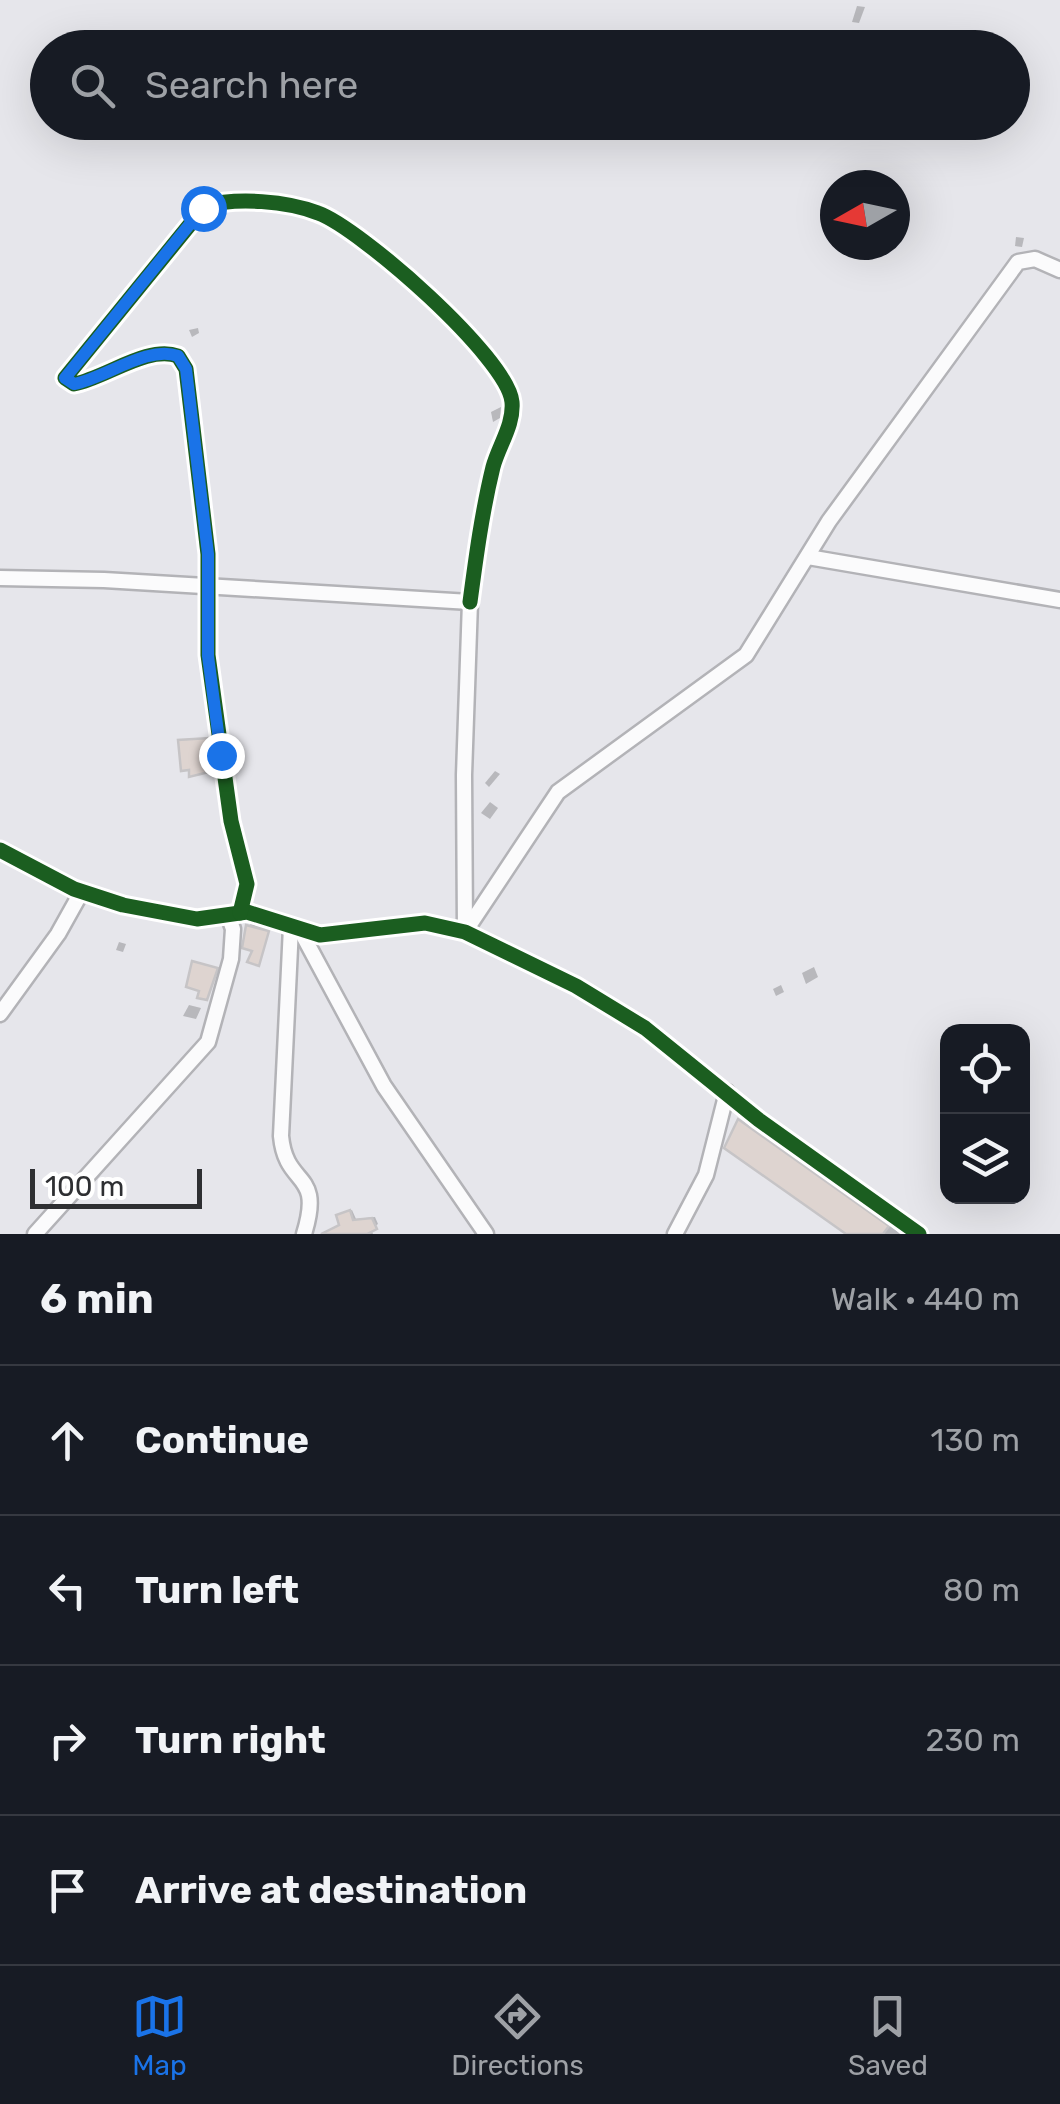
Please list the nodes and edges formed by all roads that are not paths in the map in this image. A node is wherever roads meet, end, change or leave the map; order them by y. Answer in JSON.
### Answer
{"nodes":[{"id":1,"x":1060,"y":270,"type":"edge"},
{"id":2,"x":808,"y":557,"type":"junction"},
{"id":3,"x":0,"y":578,"type":"edge"},
{"id":4,"x":206,"y":587,"type":"junction"},
{"id":5,"x":1060,"y":600,"type":"edge"},
{"id":6,"x":470,"y":602,"type":"junction"},
{"id":7,"x":0,"y":850,"type":"edge"},
{"id":8,"x":82,"y":892,"type":"junction"},
{"id":9,"x":234,"y":914,"type":"junction"},
{"id":10,"x":296,"y":928,"type":"junction"},
{"id":11,"x":465,"y":932,"type":"junction"},
{"id":12,"x":0,"y":1014,"type":"edge"},
{"id":13,"x":726,"y":1092,"type":"junction"},
{"id":14,"x":35,"y":1234,"type":"edge"},
{"id":15,"x":304,"y":1234,"type":"edge"},
{"id":16,"x":486,"y":1234,"type":"edge"},
{"id":17,"x":675,"y":1234,"type":"edge"},
{"id":18,"x":920,"y":1234,"type":"edge"}],
"edges":[{"from":1,"to":2,"type":"street"},
{"from":2,"to":5,"type":"street"},
{"from":2,"to":11,"type":"street"},
{"from":3,"to":4,"type":"street"},
{"from":4,"to":6,"type":"street"},
{"from":4,"to":6,"type":"street"},
{"from":4,"to":9,"type":"street"},
{"from":6,"to":11,"type":"street"},
{"from":7,"to":8,"type":"street"},
{"from":8,"to":9,"type":"street"},
{"from":8,"to":12,"type":"street"},
{"from":9,"to":10,"type":"street"},
{"from":9,"to":14,"type":"street"},
{"from":10,"to":11,"type":"street"},
{"from":10,"to":15,"type":"street"},
{"from":10,"to":16,"type":"street"},
{"from":11,"to":13,"type":"street"},
{"from":13,"to":17,"type":"street"},
{"from":13,"to":18,"type":"street"}]}
